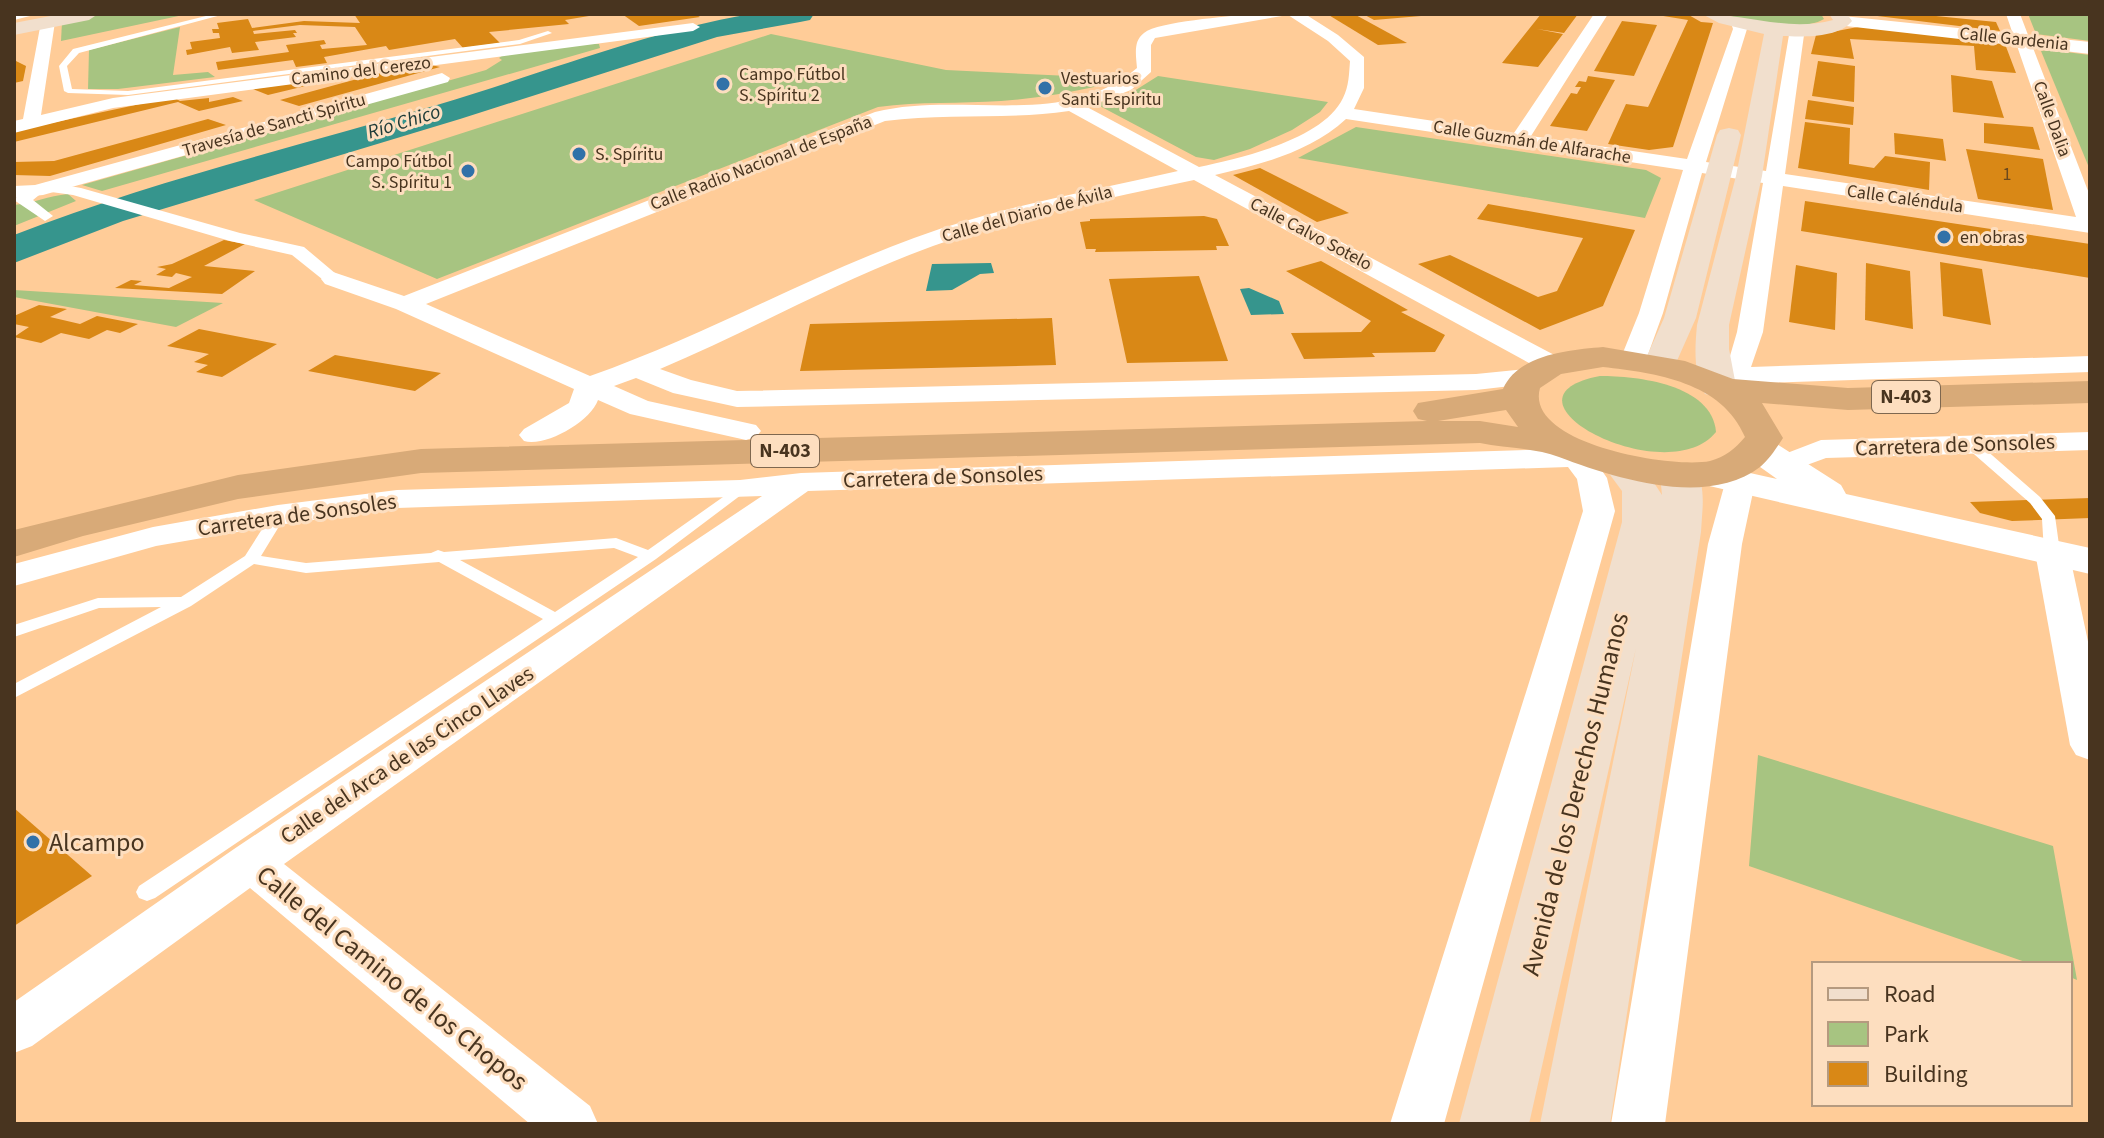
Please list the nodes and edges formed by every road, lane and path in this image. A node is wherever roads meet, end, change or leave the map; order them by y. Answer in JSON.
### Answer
{"nodes":[{"id":1,"x":89,"y":14,"type":"edge"},
{"id":2,"x":222,"y":14,"type":"edge"},
{"id":3,"x":1282,"y":14,"type":"edge"},
{"id":4,"x":1295,"y":14,"type":"edge"},
{"id":5,"x":1601,"y":14,"type":"edge"},
{"id":6,"x":1711,"y":14,"type":"edge"},
{"id":7,"x":2013,"y":14,"type":"edge"},
{"id":8,"x":14,"y":17,"type":"edge"},
{"id":9,"x":1841,"y":17,"type":"edge"},
{"id":10,"x":48,"y":20,"type":"edge"},
{"id":11,"x":693,"y":27,"type":"dead end"},
{"id":12,"x":1768,"y":27,"type":"junction"},
{"id":13,"x":14,"y":30,"type":"edge"},
{"id":14,"x":548,"y":33,"type":"dead end"},
{"id":15,"x":2024,"y":40,"type":"junction"},
{"id":16,"x":2090,"y":48,"type":"edge"},
{"id":17,"x":483,"y":55,"type":"junction"},
{"id":18,"x":1070,"y":105,"type":"junction"},
{"id":19,"x":1345,"y":113,"type":"junction"},
{"id":20,"x":22,"y":125,"type":"edge"},
{"id":21,"x":1519,"y":140,"type":"junction"},
{"id":22,"x":1707,"y":169,"type":"junction"},
{"id":23,"x":1196,"y":173,"type":"junction"},
{"id":24,"x":1762,"y":178,"type":"junction"},
{"id":25,"x":42,"y":189,"type":"junction"},
{"id":26,"x":14,"y":192,"type":"edge"},
{"id":27,"x":45,"y":216,"type":"dead end"},
{"id":28,"x":2090,"y":226,"type":"edge"},
{"id":29,"x":333,"y":279,"type":"joint"},
{"id":30,"x":405,"y":304,"type":"junction"},
{"id":31,"x":1646,"y":362,"type":"junction"},
{"id":32,"x":2090,"y":364,"type":"edge"},
{"id":33,"x":638,"y":370,"type":"junction"},
{"id":34,"x":1720,"y":374,"type":"junction"},
{"id":35,"x":1533,"y":379,"type":"junction"},
{"id":36,"x":589,"y":386,"type":"junction"},
{"id":37,"x":2090,"y":392,"type":"edge"},
{"id":38,"x":2090,"y":411,"type":"edge"},
{"id":39,"x":746,"y":431,"type":"junction"},
{"id":40,"x":534,"y":435,"type":"junction"},
{"id":41,"x":2090,"y":441,"type":"edge"},
{"id":42,"x":1972,"y":445,"type":"junction"},
{"id":43,"x":1581,"y":459,"type":"junction"},
{"id":44,"x":1741,"y":461,"type":"junction"},
{"id":45,"x":801,"y":482,"type":"junction"},
{"id":46,"x":740,"y":489,"type":"junction"},
{"id":47,"x":278,"y":515,"type":"junction"},
{"id":48,"x":14,"y":523,"type":"edge"},
{"id":49,"x":14,"y":544,"type":"edge"},
{"id":50,"x":2052,"y":552,"type":"junction"},
{"id":51,"x":438,"y":555,"type":"junction"},
{"id":52,"x":650,"y":556,"type":"junction"},
{"id":53,"x":251,"y":559,"type":"junction"},
{"id":54,"x":2090,"y":561,"type":"edge"},
{"id":55,"x":14,"y":575,"type":"edge"},
{"id":56,"x":185,"y":602,"type":"junction"},
{"id":57,"x":556,"y":619,"type":"junction"},
{"id":58,"x":14,"y":631,"type":"edge"},
{"id":59,"x":14,"y":692,"type":"edge"},
{"id":60,"x":2090,"y":745,"type":"edge"},
{"id":61,"x":250,"y":862,"type":"junction"},
{"id":62,"x":147,"y":892,"type":"dead end"},
{"id":63,"x":14,"y":1030,"type":"edge"},
{"id":64,"x":571,"y":1124,"type":"edge"},
{"id":65,"x":1417,"y":1124,"type":"edge"},
{"id":66,"x":1494,"y":1124,"type":"edge"},
{"id":67,"x":1575,"y":1124,"type":"edge"},
{"id":68,"x":1638,"y":1124,"type":"edge"}],
"edges":[{"from":1,"to":10,"type":"main road"},
{"from":2,"to":14,"type":"lane"},
{"from":3,"to":18,"type":"street","name":"Calle Radio Nacional de España"},
{"from":4,"to":19,"type":"street"},
{"from":5,"to":21,"type":"street"},
{"from":6,"to":12,"type":"main road"},
{"from":7,"to":15,"type":"street","name":"Calle Dalia"},
{"from":8,"to":10,"type":"street"},
{"from":9,"to":12,"type":"main road"},
{"from":9,"to":15,"type":"street","name":"Calle Gardenia"},
{"from":10,"to":13,"type":"main road"},
{"from":10,"to":20,"type":"street"},
{"from":11,"to":17,"type":"street","name":"Camino del Cerezo"},
{"from":12,"to":22,"type":"main road"},
{"from":12,"to":24,"type":"main road"},
{"from":15,"to":16,"type":"street","name":"Calle Gardenia"},
{"from":15,"to":28,"type":"street","name":"Calle Dalia"},
{"from":17,"to":20,"type":"street","name":"Camino del Cerezo"},
{"from":17,"to":25,"type":"street","name":"Travesía de Sancti Spiritu"},
{"from":18,"to":23,"type":"street","name":"Calle Calvo Sotelo"},
{"from":18,"to":30,"type":"street","name":"Calle Radio Nacional de España"},
{"from":19,"to":21,"type":"street","name":"Calle Guzmán de Alfarache"},
{"from":19,"to":23,"type":"street","name":"Calle del Diario de Ávila"},
{"from":21,"to":22,"type":"street","name":"Calle Guzmán de Alfarache"},
{"from":22,"to":24,"type":"street","name":"Calle Caléndula"},
{"from":22,"to":31,"type":"main road"},
{"from":23,"to":33,"type":"street","name":"Calle del Diario de Ávila"},
{"from":23,"to":35,"type":"street","name":"Calle Calvo Sotelo"},
{"from":24,"to":28,"type":"street","name":"Calle Caléndula"},
{"from":24,"to":34,"type":"street"},
{"from":24,"to":34,"type":"main road"},
{"from":25,"to":26,"type":"street"},
{"from":25,"to":27,"type":"street"},
{"from":25,"to":29,"type":"street"},
{"from":29,"to":30,"type":"street"},
{"from":30,"to":36,"type":"street"},
{"from":31,"to":34,"type":"highway","number":"N-403"},
{"from":31,"to":35,"type":"highway","number":"N-403"},
{"from":32,"to":34,"type":"street"},
{"from":33,"to":35,"type":"street"},
{"from":33,"to":36,"type":"street","name":"Calle del Diario de Ávila"},
{"from":34,"to":37,"type":"highway","number":"N-403"},
{"from":34,"to":44,"type":"highway","number":"N-403"},
{"from":35,"to":39,"type":"highway","number":"N-403"},
{"from":35,"to":43,"type":"highway"},
{"from":36,"to":39,"type":"street"},
{"from":36,"to":40,"type":"street"},
{"from":38,"to":44,"type":"highway","name":"Carretera de Sonsoles","number":"N-403"},
{"from":39,"to":40,"type":"highway","number":"N-403"},
{"from":40,"to":48,"type":"highway","number":"N-403"},
{"from":41,"to":42,"type":"street","name":"Carretera de Sonsoles"},
{"from":42,"to":44,"type":"street","name":"Carretera de Sonsoles"},
{"from":42,"to":50,"type":"lane"},
{"from":43,"to":44,"type":"highway","number":"N-403"},
{"from":43,"to":45,"type":"street","name":"Carretera de Sonsoles"},
{"from":43,"to":49,"type":"highway","name":"Carretera de Sonsoles","number":"N-403"},
{"from":43,"to":65,"type":"street"},
{"from":43,"to":66,"type":"main road","name":"Avenida de los Derechos Humanos"},
{"from":44,"to":50,"type":"street"},
{"from":44,"to":67,"type":"main road","name":"Avenida de los Derechos Humanos"},
{"from":44,"to":68,"type":"street"},
{"from":45,"to":46,"type":"street","name":"Carretera de Sonsoles"},
{"from":45,"to":61,"type":"street","name":"Calle del Arca de las Cinco Llaves"},
{"from":46,"to":47,"type":"street","name":"Carretera de Sonsoles"},
{"from":46,"to":52,"type":"lane"},
{"from":47,"to":53,"type":"lane"},
{"from":47,"to":55,"type":"street","name":"Carretera de Sonsoles"},
{"from":50,"to":54,"type":"street"},
{"from":50,"to":60,"type":"street"},
{"from":51,"to":52,"type":"lane"},
{"from":51,"to":53,"type":"lane"},
{"from":51,"to":57,"type":"lane"},
{"from":52,"to":57,"type":"lane"},
{"from":53,"to":56,"type":"lane"},
{"from":56,"to":58,"type":"lane"},
{"from":56,"to":59,"type":"lane"},
{"from":57,"to":62,"type":"lane"},
{"from":61,"to":63,"type":"street","name":"Calle del Arca de las Cinco Llaves"},
{"from":61,"to":64,"type":"street","name":"Calle del Camino de los Chopos"}]}
